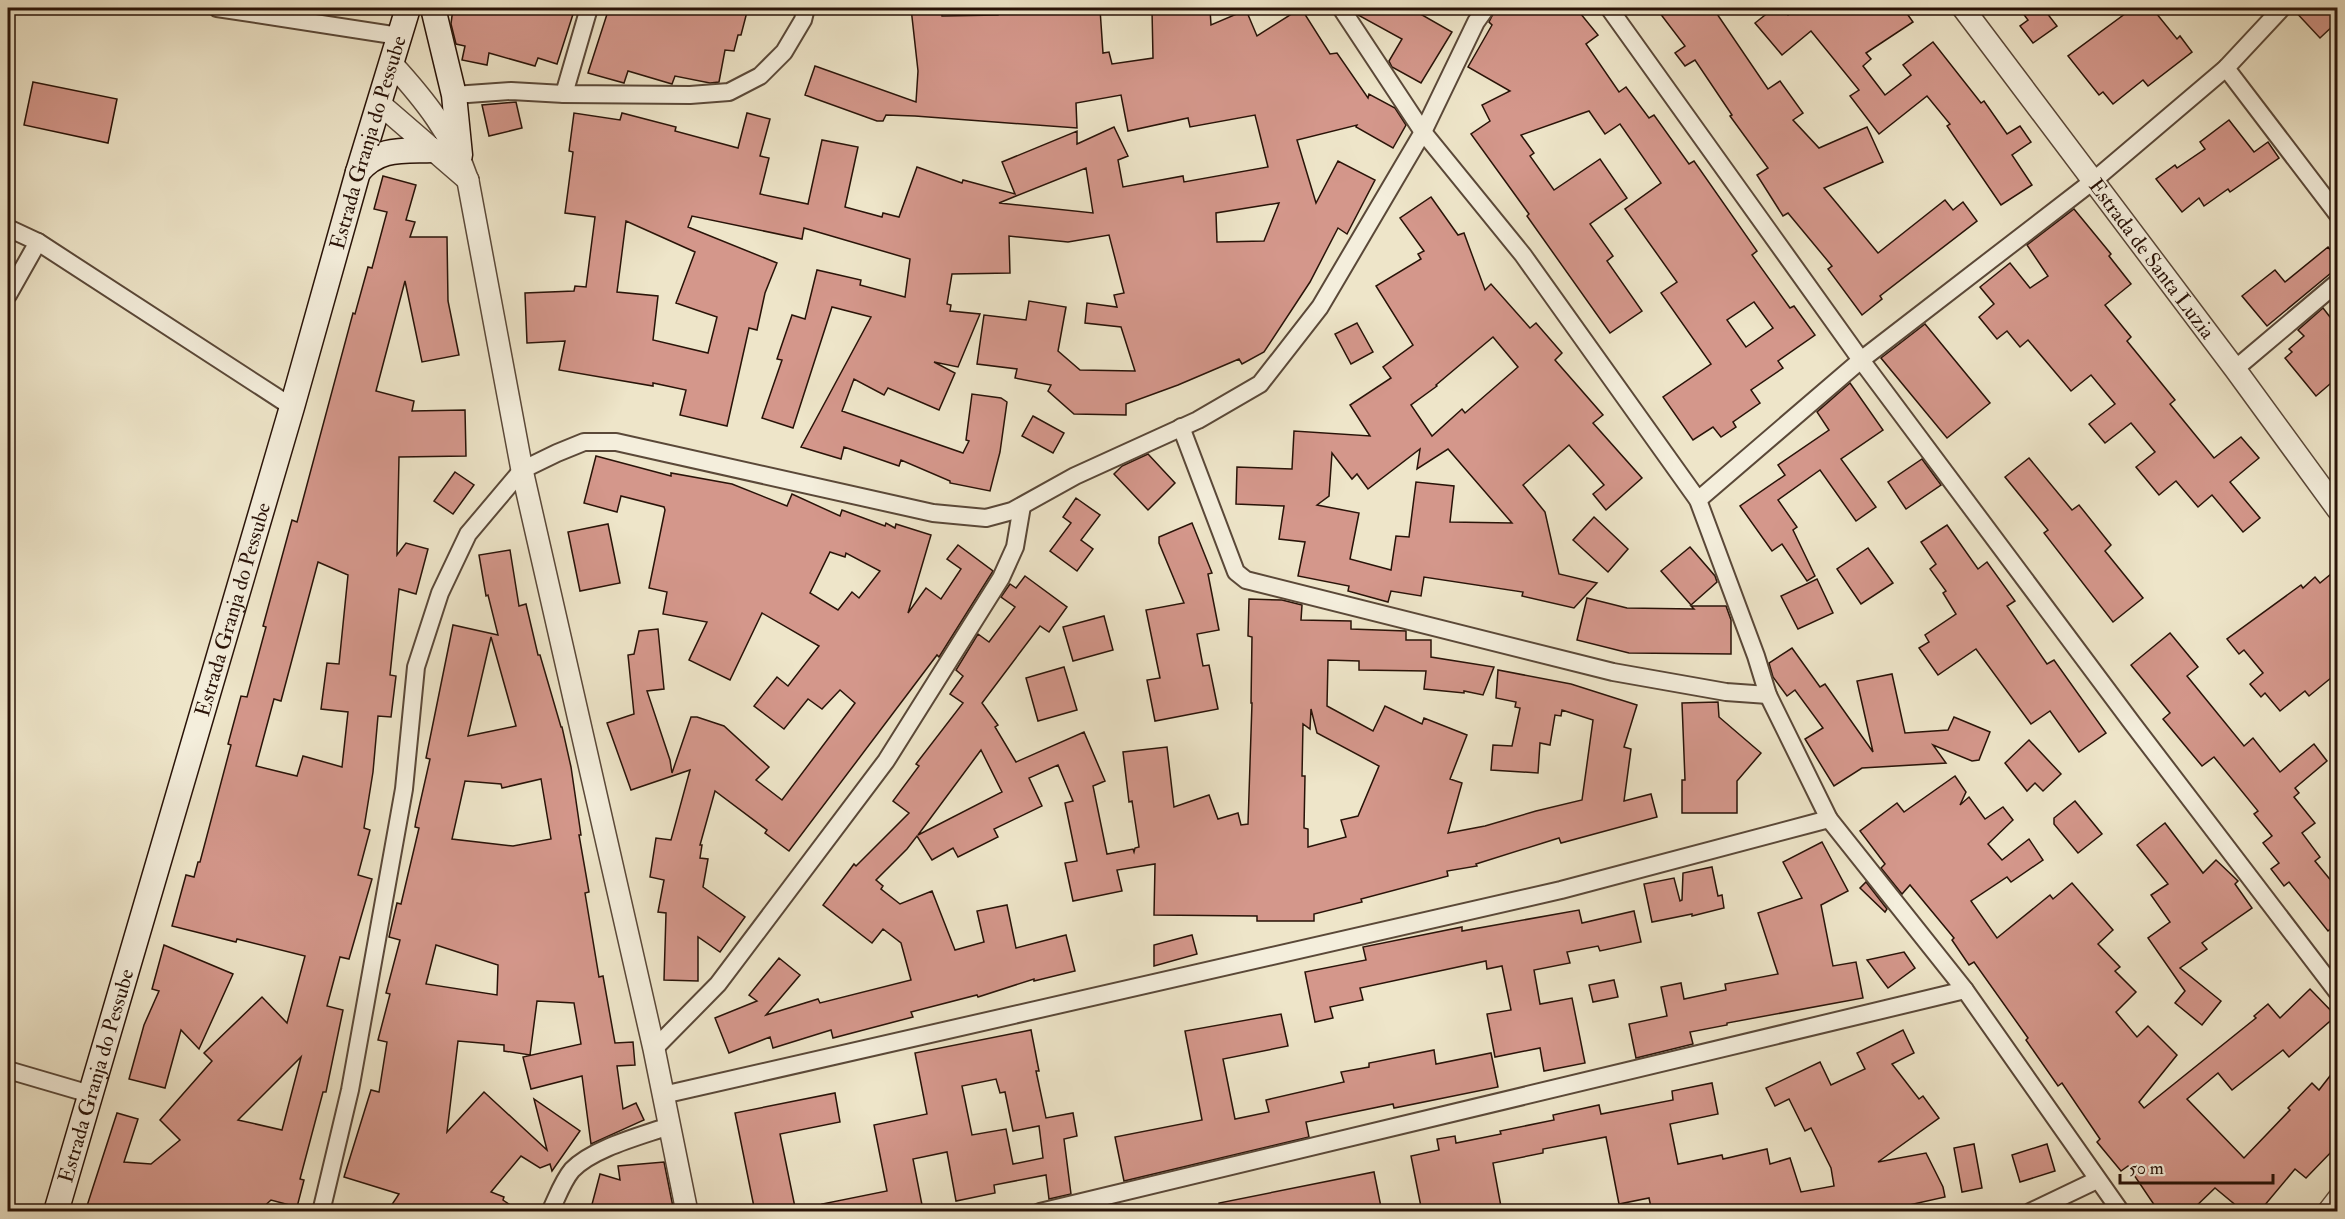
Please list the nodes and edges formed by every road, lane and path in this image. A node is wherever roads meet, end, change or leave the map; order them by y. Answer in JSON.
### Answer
{"nodes":[{"id":1,"x":217,"y":8,"type":"edge"},
{"id":2,"x":408,"y":8,"type":"edge"},
{"id":3,"x":433,"y":8,"type":"edge"},
{"id":4,"x":589,"y":8,"type":"edge"},
{"id":5,"x":806,"y":8,"type":"edge"},
{"id":6,"x":1341,"y":8,"type":"edge"},
{"id":7,"x":1486,"y":8,"type":"edge"},
{"id":8,"x":1609,"y":8,"type":"edge"},
{"id":9,"x":1963,"y":8,"type":"edge"},
{"id":10,"x":2282,"y":8,"type":"edge"},
{"id":11,"x":399,"y":36,"type":"junction"},
{"id":12,"x":392,"y":64,"type":"junction"},
{"id":13,"x":2226,"y":68,"type":"junction"},
{"id":14,"x":564,"y":94,"type":"junction"},
{"id":15,"x":454,"y":95,"type":"junction"},
{"id":16,"x":380,"y":104,"type":"junction"},
{"id":17,"x":1423,"y":132,"type":"junction"},
{"id":18,"x":432,"y":150,"type":"junction"},
{"id":19,"x":460,"y":155,"type":"junction"},
{"id":20,"x":358,"y":172,"type":"junction"},
{"id":21,"x":468,"y":181,"type":"junction"},
{"id":22,"x":2093,"y":181,"type":"junction"},
{"id":23,"x":2337,"y":215,"type":"edge"},
{"id":24,"x":8,"y":228,"type":"edge"},
{"id":25,"x":38,"y":242,"type":"junction"},
{"id":26,"x":2337,"y":282,"type":"edge"},
{"id":27,"x":8,"y":295,"type":"edge"},
{"id":28,"x":1861,"y":360,"type":"junction"},
{"id":29,"x":2235,"y":369,"type":"junction"},
{"id":30,"x":292,"y":407,"type":"junction"},
{"id":31,"x":1181,"y":427,"type":"junction"},
{"id":32,"x":522,"y":470,"type":"junction"},
{"id":33,"x":1698,"y":500,"type":"junction"},
{"id":34,"x":1022,"y":506,"type":"junction"},
{"id":35,"x":2337,"y":510,"type":"edge"},
{"id":36,"x":1768,"y":695,"type":"junction"},
{"id":37,"x":1829,"y":819,"type":"junction"},
{"id":38,"x":1965,"y":990,"type":"junction"},
{"id":39,"x":2337,"y":993,"type":"edge"},
{"id":40,"x":654,"y":1049,"type":"junction"},
{"id":41,"x":8,"y":1070,"type":"edge"},
{"id":42,"x":90,"y":1094,"type":"junction"},
{"id":43,"x":663,"y":1095,"type":"junction"},
{"id":44,"x":669,"y":1126,"type":"junction"},
{"id":45,"x":2097,"y":1180,"type":"junction"},
{"id":46,"x":2337,"y":1199,"type":"edge"},
{"id":47,"x":56,"y":1212,"type":"edge"},
{"id":48,"x":321,"y":1212,"type":"edge"},
{"id":49,"x":550,"y":1212,"type":"edge"},
{"id":50,"x":687,"y":1212,"type":"edge"},
{"id":51,"x":1040,"y":1212,"type":"edge"},
{"id":52,"x":2030,"y":1212,"type":"edge"},
{"id":53,"x":2121,"y":1212,"type":"edge"},
{"id":54,"x":2328,"y":1212,"type":"edge"}],
"edges":[{"from":1,"to":11,"type":"street"},
{"from":2,"to":11,"type":"main road","name":"Estrada Granja do Pessube"},
{"from":3,"to":15,"type":"main road"},
{"from":4,"to":14,"type":"street"},
{"from":5,"to":14,"type":"street"},
{"from":6,"to":17,"type":"street"},
{"from":7,"to":17,"type":"street"},
{"from":8,"to":28,"type":"street"},
{"from":9,"to":22,"type":"street","name":"Estrada de Santa Luzia"},
{"from":10,"to":13,"type":"street"},
{"from":11,"to":12,"type":"main road","name":"Estrada Granja do Pessube"},
{"from":12,"to":16,"type":"main road","name":"Estrada Granja do Pessube"},
{"from":12,"to":19,"type":"street"},
{"from":13,"to":22,"type":"street"},
{"from":13,"to":23,"type":"street"},
{"from":14,"to":15,"type":"street"},
{"from":15,"to":19,"type":"main road"},
{"from":16,"to":18,"type":"street"},
{"from":16,"to":20,"type":"main road","name":"Estrada Granja do Pessube"},
{"from":17,"to":31,"type":"street"},
{"from":17,"to":33,"type":"street"},
{"from":18,"to":20,"type":"main road"},
{"from":18,"to":21,"type":"street"},
{"from":19,"to":21,"type":"street"},
{"from":20,"to":30,"type":"main road","name":"Estrada Granja do Pessube"},
{"from":21,"to":32,"type":"street"},
{"from":22,"to":28,"type":"street"},
{"from":22,"to":29,"type":"street","name":"Estrada de Santa Luzia"},
{"from":24,"to":25,"type":"street"},
{"from":25,"to":27,"type":"street"},
{"from":25,"to":30,"type":"street"},
{"from":26,"to":29,"type":"street"},
{"from":28,"to":33,"type":"street"},
{"from":28,"to":39,"type":"street"},
{"from":29,"to":35,"type":"street","name":"Estrada de Santa Luzia"},
{"from":30,"to":42,"type":"main road","name":"Estrada Granja do Pessube"},
{"from":31,"to":34,"type":"street"},
{"from":31,"to":36,"type":"street"},
{"from":32,"to":34,"type":"street"},
{"from":32,"to":40,"type":"street"},
{"from":32,"to":48,"type":"street"},
{"from":33,"to":36,"type":"street"},
{"from":34,"to":40,"type":"street"},
{"from":36,"to":37,"type":"street"},
{"from":37,"to":38,"type":"street"},
{"from":37,"to":43,"type":"street"},
{"from":38,"to":45,"type":"street"},
{"from":38,"to":51,"type":"street"},
{"from":40,"to":43,"type":"street"},
{"from":41,"to":42,"type":"street"},
{"from":42,"to":47,"type":"main road","name":"Estrada Granja do Pessube"},
{"from":43,"to":44,"type":"street"},
{"from":44,"to":49,"type":"street"},
{"from":44,"to":50,"type":"street"},
{"from":45,"to":52,"type":"street"},
{"from":45,"to":53,"type":"street"},
{"from":46,"to":54,"type":"street"}]}
